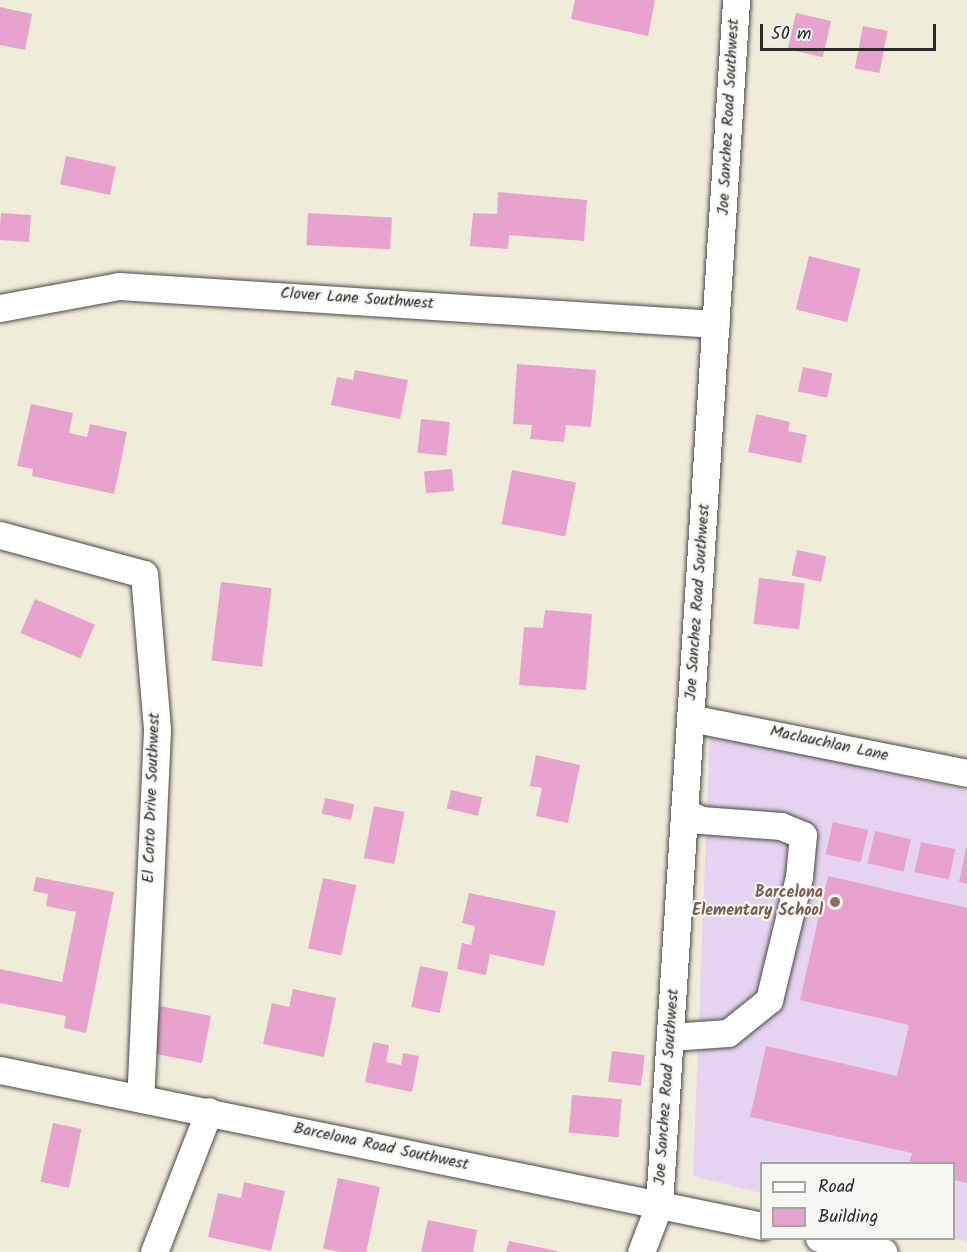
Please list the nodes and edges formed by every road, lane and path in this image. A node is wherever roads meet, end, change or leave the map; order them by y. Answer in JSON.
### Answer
{"nodes":[{"id":1,"x":736,"y":0,"type":"edge"},
{"id":2,"x":0,"y":308,"type":"edge"},
{"id":3,"x":716,"y":324,"type":"junction"},
{"id":4,"x":0,"y":536,"type":"edge"},
{"id":5,"x":690,"y":718,"type":"junction"},
{"id":6,"x":967,"y":773,"type":"edge"},
{"id":7,"x":685,"y":812,"type":"junction"},
{"id":8,"x":670,"y":1037,"type":"junction"},
{"id":9,"x":0,"y":1070,"type":"edge"},
{"id":10,"x":140,"y":1099,"type":"junction"},
{"id":11,"x":209,"y":1111,"type":"junction"},
{"id":12,"x":659,"y":1205,"type":"junction"},
{"id":13,"x":760,"y":1226,"type":"edge"},
{"id":14,"x":831,"y":1240,"type":"edge"},
{"id":15,"x":856,"y":1242,"type":"edge"},
{"id":16,"x":154,"y":1252,"type":"edge"},
{"id":17,"x":641,"y":1252,"type":"edge"},
{"id":18,"x":883,"y":1252,"type":"edge"}],
"edges":[{"from":1,"to":3,"type":"street","name":"Joe Sanchez Road Southwest"},
{"from":2,"to":3,"type":"street","name":"Clover Lane Southwest"},
{"from":3,"to":5,"type":"street","name":"Joe Sanchez Road Southwest"},
{"from":4,"to":10,"type":"street","name":"El Corto Drive Southwest"},
{"from":5,"to":6,"type":"street","name":"Maclauchlan Lane"},
{"from":5,"to":7,"type":"street","name":"Joe Sanchez Road Southwest"},
{"from":7,"to":8,"type":"street","name":"Joe Sanchez Road Southwest"},
{"from":7,"to":8,"type":"street"},
{"from":8,"to":12,"type":"street","name":"Joe Sanchez Road Southwest"},
{"from":9,"to":10,"type":"street","name":"Barcelona Road Southwest"},
{"from":10,"to":11,"type":"street","name":"Barcelona Road Southwest"},
{"from":11,"to":12,"type":"street","name":"Barcelona Road Southwest"},
{"from":11,"to":16,"type":"street"},
{"from":12,"to":13,"type":"street","name":"Barcelona Road Southwest"},
{"from":12,"to":17,"type":"street","name":"Joe Sanchez Road Southwest"},
{"from":14,"to":15,"type":"street"},
{"from":15,"to":18,"type":"street"}]}
